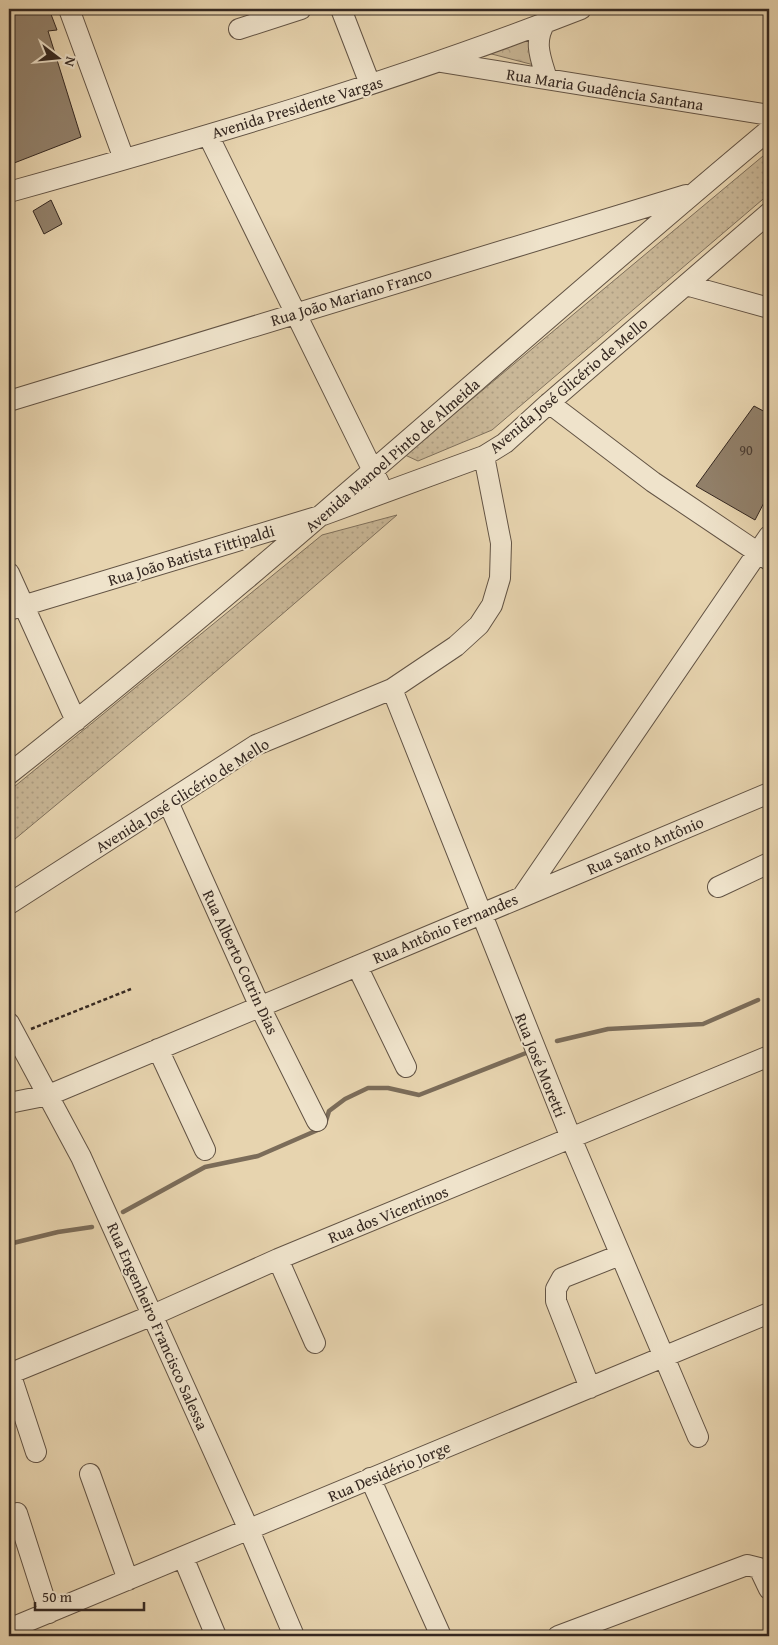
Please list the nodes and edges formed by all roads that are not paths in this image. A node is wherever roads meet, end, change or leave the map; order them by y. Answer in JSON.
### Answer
{"nodes":[{"id":1,"x":69,"y":9,"type":"edge"},
{"id":2,"x":301,"y":9,"type":"edge"},
{"id":3,"x":341,"y":9,"type":"edge"},
{"id":4,"x":581,"y":9,"type":"edge"},
{"id":5,"x":545,"y":23,"type":"junction"},
{"id":6,"x":239,"y":29,"type":"dead end"},
{"id":7,"x":440,"y":62,"type":"junction"},
{"id":8,"x":547,"y":79,"type":"junction"},
{"id":9,"x":370,"y":84,"type":"junction"},
{"id":10,"x":769,"y":115,"type":"edge"},
{"id":11,"x":769,"y":130,"type":"edge"},
{"id":12,"x":208,"y":135,"type":"junction"},
{"id":13,"x":124,"y":159,"type":"junction"},
{"id":14,"x":9,"y":192,"type":"edge"},
{"id":15,"x":694,"y":193,"type":"junction"},
{"id":16,"x":769,"y":213,"type":"edge"},
{"id":17,"x":686,"y":285,"type":"junction"},
{"id":18,"x":769,"y":308,"type":"edge"},
{"id":19,"x":295,"y":313,"type":"junction"},
{"id":20,"x":9,"y":401,"type":"edge"},
{"id":21,"x":549,"y":403,"type":"junction"},
{"id":22,"x":484,"y":456,"type":"junction"},
{"id":23,"x":374,"y":472,"type":"junction"},
{"id":24,"x":384,"y":494,"type":"junction"},
{"id":25,"x":323,"y":515,"type":"junction"},
{"id":26,"x":769,"y":536,"type":"edge"},
{"id":27,"x":764,"y":556,"type":"edge"},
{"id":28,"x":9,"y":573,"type":"edge"},
{"id":29,"x":16,"y":608,"type":"edge"},
{"id":30,"x":392,"y":689,"type":"junction"},
{"id":31,"x":76,"y":721,"type":"junction"},
{"id":32,"x":9,"y":774,"type":"edge"},
{"id":33,"x":769,"y":794,"type":"edge"},
{"id":34,"x":168,"y":802,"type":"junction"},
{"id":35,"x":769,"y":863,"type":"edge"},
{"id":36,"x":718,"y":887,"type":"dead end"},
{"id":37,"x":522,"y":896,"type":"junction"},
{"id":38,"x":9,"y":904,"type":"edge"},
{"id":39,"x":481,"y":914,"type":"junction"},
{"id":40,"x":357,"y":966,"type":"junction"},
{"id":41,"x":260,"y":1007,"type":"junction"},
{"id":42,"x":12,"y":1029,"type":"edge"},
{"id":43,"x":158,"y":1049,"type":"junction"},
{"id":44,"x":769,"y":1056,"type":"edge"},
{"id":45,"x":406,"y":1066,"type":"dead end"},
{"id":46,"x":49,"y":1095,"type":"junction"},
{"id":47,"x":9,"y":1103,"type":"edge"},
{"id":48,"x":318,"y":1121,"type":"dead end"},
{"id":49,"x":571,"y":1138,"type":"junction"},
{"id":50,"x":205,"y":1150,"type":"dead end"},
{"id":51,"x":620,"y":1255,"type":"junction"},
{"id":52,"x":278,"y":1259,"type":"junction"},
{"id":53,"x":769,"y":1313,"type":"edge"},
{"id":54,"x":153,"y":1315,"type":"junction"},
{"id":55,"x":314,"y":1342,"type":"dead end"},
{"id":56,"x":663,"y":1356,"type":"junction"},
{"id":57,"x":9,"y":1374,"type":"edge"},
{"id":58,"x":590,"y":1388,"type":"junction"},
{"id":59,"x":698,"y":1437,"type":"dead end"},
{"id":60,"x":36,"y":1452,"type":"dead end"},
{"id":61,"x":90,"y":1474,"type":"dead end"},
{"id":62,"x":370,"y":1478,"type":"junction"},
{"id":63,"x":17,"y":1513,"type":"dead end"},
{"id":64,"x":249,"y":1530,"type":"junction"},
{"id":65,"x":183,"y":1557,"type":"junction"},
{"id":66,"x":128,"y":1580,"type":"junction"},
{"id":67,"x":769,"y":1589,"type":"edge"},
{"id":68,"x":49,"y":1613,"type":"junction"},
{"id":69,"x":9,"y":1629,"type":"edge"},
{"id":70,"x":216,"y":1636,"type":"edge"},
{"id":71,"x":294,"y":1636,"type":"edge"},
{"id":72,"x":441,"y":1636,"type":"edge"},
{"id":73,"x":558,"y":1636,"type":"edge"}],
"edges":[{"from":1,"to":13,"type":"street"},
{"from":2,"to":6,"type":"street"},
{"from":3,"to":9,"type":"street"},
{"from":4,"to":5,"type":"street","name":"Avenida Presidente Vargas"},
{"from":5,"to":7,"type":"street","name":"Avenida Presidente Vargas"},
{"from":5,"to":8,"type":"street"},
{"from":7,"to":8,"type":"street","name":"Rua Maria Guadência Santana"},
{"from":7,"to":9,"type":"street","name":"Avenida Presidente Vargas"},
{"from":8,"to":10,"type":"street","name":"Rua Maria Guadência Santana"},
{"from":9,"to":12,"type":"street","name":"Avenida Presidente Vargas"},
{"from":11,"to":15,"type":"street","name":"Avenida Manoel Pinto de Almeida"},
{"from":12,"to":13,"type":"street","name":"Avenida Presidente Vargas"},
{"from":12,"to":19,"type":"street"},
{"from":13,"to":14,"type":"street","name":"Avenida Presidente Vargas"},
{"from":15,"to":19,"type":"street","name":"Rua João Mariano Franco"},
{"from":15,"to":23,"type":"street","name":"Avenida Manoel Pinto de Almeida"},
{"from":16,"to":17,"type":"street","name":"Avenida José Glicério de Mello"},
{"from":17,"to":18,"type":"street"},
{"from":17,"to":21,"type":"street","name":"Avenida José Glicério de Mello"},
{"from":19,"to":20,"type":"street","name":"Rua João Mariano Franco"},
{"from":19,"to":23,"type":"street"},
{"from":21,"to":22,"type":"street","name":"Avenida José Glicério de Mello"},
{"from":21,"to":27,"type":"street"},
{"from":22,"to":24,"type":"street","name":"Rua João Batista Fittipaldi"},
{"from":22,"to":30,"type":"street","name":"Avenida José Glicério de Mello"},
{"from":23,"to":24,"type":"street"},
{"from":23,"to":25,"type":"street","name":"Avenida Manoel Pinto de Almeida"},
{"from":24,"to":25,"type":"street","name":"Rua João Batista Fittipaldi"},
{"from":25,"to":29,"type":"street","name":"Rua João Batista Fittipaldi"},
{"from":25,"to":31,"type":"street","name":"Avenida Manoel Pinto de Almeida"},
{"from":26,"to":27,"type":"street","name":"Rua Antônio Fernandes"},
{"from":27,"to":37,"type":"street","name":"Rua Antônio Fernandes"},
{"from":28,"to":29,"type":"street"},
{"from":29,"to":31,"type":"street"},
{"from":30,"to":34,"type":"street","name":"Avenida José Glicério de Mello"},
{"from":30,"to":39,"type":"street","name":"Rua José Moretti"},
{"from":31,"to":32,"type":"street","name":"Avenida Manoel Pinto de Almeida"},
{"from":33,"to":37,"type":"street","name":"Rua Santo Antônio"},
{"from":34,"to":38,"type":"street","name":"Avenida José Glicério de Mello"},
{"from":34,"to":41,"type":"street","name":"Rua Alberto Cotrin Dias"},
{"from":35,"to":36,"type":"street"},
{"from":37,"to":39,"type":"street","name":"Rua Antônio Fernandes"},
{"from":39,"to":40,"type":"street","name":"Rua Antônio Fernandes"},
{"from":39,"to":49,"type":"street","name":"Rua José Moretti"},
{"from":40,"to":41,"type":"street","name":"Rua Antônio Fernandes"},
{"from":40,"to":45,"type":"street"},
{"from":41,"to":43,"type":"street","name":"Rua Antônio Fernandes"},
{"from":41,"to":48,"type":"street","name":"Rua Alberto Cotrin Dias"},
{"from":42,"to":46,"type":"street","name":"Rua Engenheiro Francisco Salessa"},
{"from":43,"to":46,"type":"street","name":"Rua Antônio Fernandes"},
{"from":43,"to":50,"type":"street"},
{"from":44,"to":49,"type":"street","name":"Rua dos Vicentinos"},
{"from":46,"to":47,"type":"street","name":"Rua Antônio Fernandes"},
{"from":46,"to":54,"type":"street","name":"Rua Engenheiro Francisco Salessa"},
{"from":49,"to":51,"type":"street","name":"Rua José Moretti"},
{"from":49,"to":52,"type":"street","name":"Rua dos Vicentinos"},
{"from":51,"to":56,"type":"street","name":"Rua José Moretti"},
{"from":51,"to":58,"type":"street"},
{"from":52,"to":54,"type":"street","name":"Rua dos Vicentinos"},
{"from":52,"to":55,"type":"street"},
{"from":53,"to":56,"type":"street","name":"Rua Desidério Jorge"},
{"from":54,"to":57,"type":"street","name":"Rua dos Vicentinos"},
{"from":54,"to":64,"type":"street","name":"Rua Engenheiro Francisco Salessa"},
{"from":56,"to":58,"type":"street","name":"Rua Desidério Jorge"},
{"from":56,"to":59,"type":"street","name":"Rua José Moretti"},
{"from":57,"to":60,"type":"street"},
{"from":58,"to":62,"type":"street","name":"Rua Desidério Jorge"},
{"from":61,"to":66,"type":"street"},
{"from":62,"to":64,"type":"street","name":"Rua Desidério Jorge"},
{"from":62,"to":72,"type":"street"},
{"from":63,"to":68,"type":"street"},
{"from":64,"to":65,"type":"street","name":"Rua Desidério Jorge"},
{"from":64,"to":71,"type":"street","name":"Rua Engenheiro Francisco Salessa"},
{"from":65,"to":66,"type":"street","name":"Rua Desidério Jorge"},
{"from":65,"to":70,"type":"street"},
{"from":66,"to":68,"type":"street","name":"Rua Desidério Jorge"},
{"from":67,"to":73,"type":"street"},
{"from":68,"to":69,"type":"street","name":"Rua Desidério Jorge"}]}
